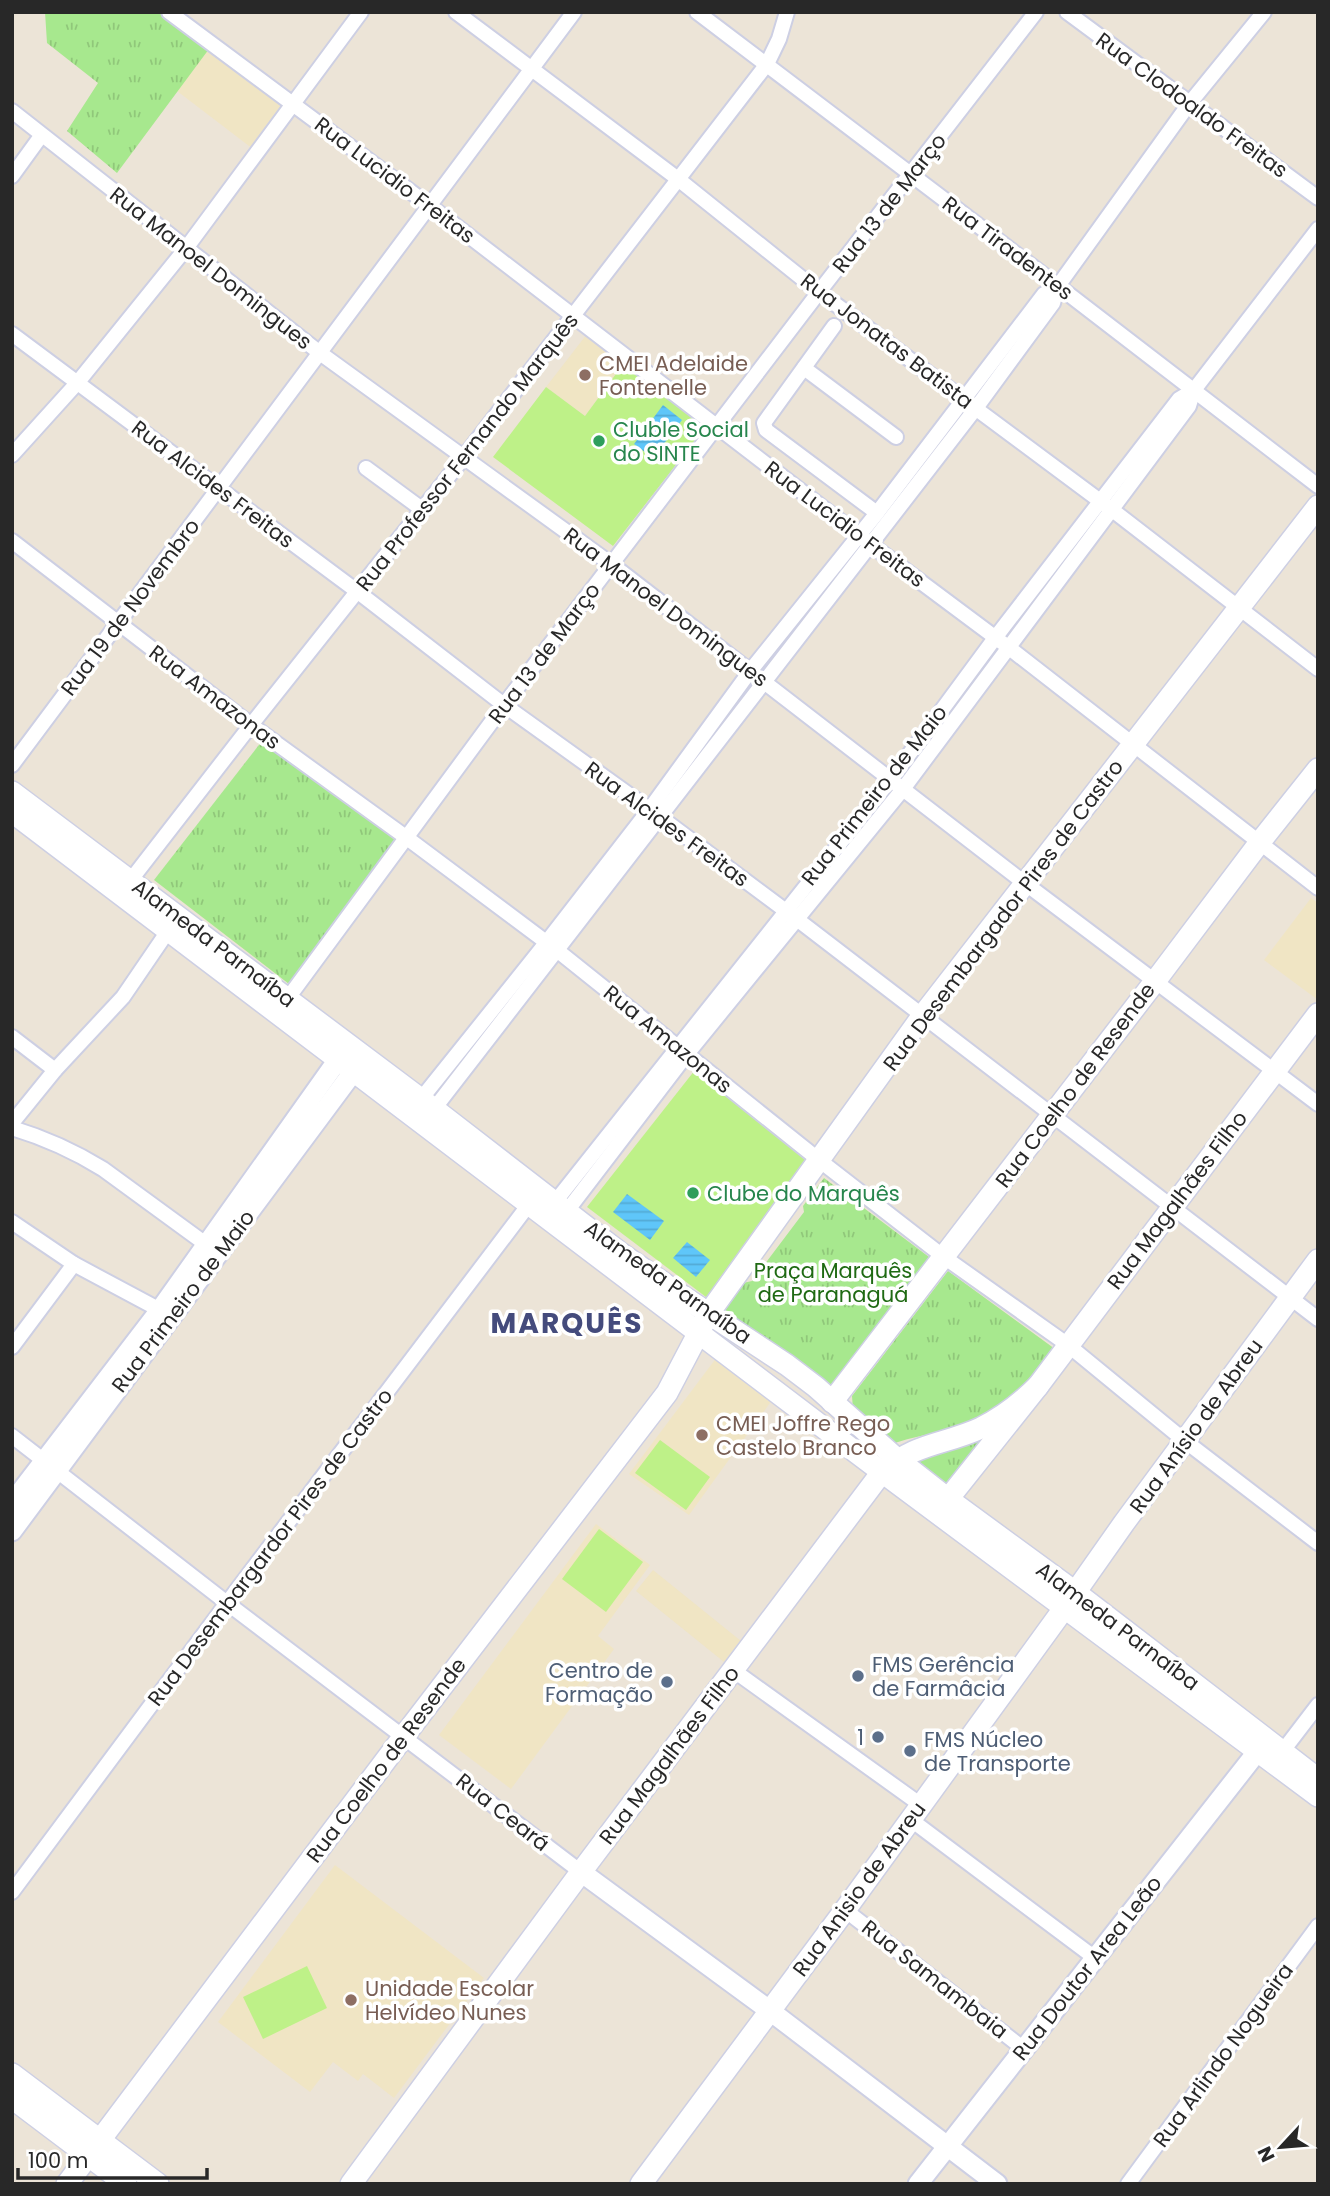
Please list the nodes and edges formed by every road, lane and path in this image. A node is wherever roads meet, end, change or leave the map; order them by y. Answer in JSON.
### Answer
{"nodes":[{"id":1,"x":169,"y":12,"type":"edge"},
{"id":2,"x":361,"y":12,"type":"edge"},
{"id":3,"x":456,"y":12,"type":"edge"},
{"id":4,"x":574,"y":12,"type":"edge"},
{"id":5,"x":697,"y":12,"type":"edge"},
{"id":6,"x":787,"y":12,"type":"edge"},
{"id":7,"x":1036,"y":12,"type":"edge"},
{"id":8,"x":1067,"y":12,"type":"edge"},
{"id":9,"x":1264,"y":12,"type":"edge"},
{"id":10,"x":767,"y":64,"type":"junction"},
{"id":11,"x":532,"y":69,"type":"junction"},
{"id":12,"x":292,"y":104,"type":"junction"},
{"id":13,"x":1189,"y":104,"type":"junction"},
{"id":14,"x":12,"y":111,"type":"edge"},
{"id":15,"x":41,"y":136,"type":"junction"},
{"id":16,"x":910,"y":175,"type":"junction"},
{"id":17,"x":12,"y":176,"type":"edge"},
{"id":18,"x":678,"y":179,"type":"junction"},
{"id":19,"x":1318,"y":198,"type":"edge"},
{"id":20,"x":430,"y":205,"type":"junction"},
{"id":21,"x":1318,"y":229,"type":"edge"},
{"id":22,"x":187,"y":247,"type":"junction"},
{"id":23,"x":1058,"y":286,"type":"junction"},
{"id":24,"x":819,"y":292,"type":"junction"},
{"id":25,"x":572,"y":316,"type":"junction"},
{"id":26,"x":834,"y":326,"type":"dead end"},
{"id":27,"x":12,"y":334,"type":"edge"},
{"id":28,"x":320,"y":353,"type":"junction"},
{"id":29,"x":804,"y":368,"type":"junction"},
{"id":30,"x":78,"y":382,"type":"junction"},
{"id":31,"x":1194,"y":390,"type":"junction"},
{"id":32,"x":962,"y":400,"type":"junction"},
{"id":33,"x":976,"y":408,"type":"junction"},
{"id":34,"x":717,"y":426,"type":"junction"},
{"id":35,"x":896,"y":437,"type":"dead end"},
{"id":36,"x":12,"y":455,"type":"edge"},
{"id":37,"x":464,"y":457,"type":"junction"},
{"id":38,"x":366,"y":468,"type":"dead end"},
{"id":39,"x":1318,"y":485,"type":"edge"},
{"id":40,"x":218,"y":488,"type":"junction"},
{"id":41,"x":1106,"y":506,"type":"junction"},
{"id":42,"x":1318,"y":506,"type":"edge"},
{"id":43,"x":423,"y":510,"type":"junction"},
{"id":44,"x":877,"y":513,"type":"junction"},
{"id":45,"x":865,"y":540,"type":"junction"},
{"id":46,"x":12,"y":541,"type":"edge"},
{"id":47,"x":611,"y":564,"type":"junction"},
{"id":48,"x":358,"y":592,"type":"junction"},
{"id":49,"x":1238,"y":608,"type":"junction"},
{"id":50,"x":119,"y":623,"type":"junction"},
{"id":51,"x":995,"y":638,"type":"junction"},
{"id":52,"x":1008,"y":647,"type":"junction"},
{"id":53,"x":1318,"y":669,"type":"edge"},
{"id":54,"x":751,"y":670,"type":"junction"},
{"id":55,"x":764,"y":680,"type":"junction"},
{"id":56,"x":960,"y":685,"type":"junction"},
{"id":57,"x":974,"y":695,"type":"junction"},
{"id":58,"x":504,"y":705,"type":"junction"},
{"id":59,"x":251,"y":725,"type":"junction"},
{"id":60,"x":1133,"y":745,"type":"junction"},
{"id":61,"x":12,"y":765,"type":"edge"},
{"id":62,"x":1318,"y":769,"type":"edge"},
{"id":63,"x":891,"y":779,"type":"junction"},
{"id":64,"x":903,"y":789,"type":"junction"},
{"id":65,"x":12,"y":792,"type":"edge"},
{"id":66,"x":12,"y":812,"type":"edge"},
{"id":67,"x":655,"y":813,"type":"junction"},
{"id":68,"x":407,"y":838,"type":"junction"},
{"id":69,"x":1259,"y":842,"type":"junction"},
{"id":70,"x":130,"y":881,"type":"junction"},
{"id":71,"x":1026,"y":884,"type":"junction"},
{"id":72,"x":1318,"y":888,"type":"edge"},
{"id":73,"x":785,"y":910,"type":"junction"},
{"id":74,"x":798,"y":920,"type":"junction"},
{"id":75,"x":168,"y":930,"type":"junction"},
{"id":76,"x":552,"y":947,"type":"junction"},
{"id":77,"x":1156,"y":980,"type":"junction"},
{"id":78,"x":288,"y":998,"type":"junction"},
{"id":79,"x":1318,"y":1014,"type":"edge"},
{"id":80,"x":923,"y":1015,"type":"junction"},
{"id":81,"x":12,"y":1037,"type":"edge"},
{"id":82,"x":682,"y":1050,"type":"junction"},
{"id":83,"x":352,"y":1058,"type":"junction"},
{"id":84,"x":55,"y":1070,"type":"junction"},
{"id":85,"x":1275,"y":1071,"type":"junction"},
{"id":86,"x":428,"y":1104,"type":"junction"},
{"id":87,"x":1318,"y":1104,"type":"edge"},
{"id":88,"x":1052,"y":1114,"type":"junction"},
{"id":89,"x":12,"y":1126,"type":"edge"},
{"id":90,"x":819,"y":1160,"type":"junction"},
{"id":91,"x":530,"y":1203,"type":"junction"},
{"id":92,"x":1171,"y":1206,"type":"junction"},
{"id":93,"x":561,"y":1207,"type":"junction"},
{"id":94,"x":12,"y":1222,"type":"edge"},
{"id":95,"x":206,"y":1245,"type":"junction"},
{"id":96,"x":944,"y":1257,"type":"junction"},
{"id":97,"x":1318,"y":1260,"type":"edge"},
{"id":98,"x":74,"y":1264,"type":"junction"},
{"id":99,"x":1291,"y":1298,"type":"junction"},
{"id":100,"x":160,"y":1310,"type":"junction"},
{"id":101,"x":709,"y":1313,"type":"junction"},
{"id":102,"x":1318,"y":1319,"type":"edge"},
{"id":103,"x":698,"y":1332,"type":"junction"},
{"id":104,"x":1068,"y":1345,"type":"junction"},
{"id":105,"x":12,"y":1347,"type":"edge"},
{"id":106,"x":1038,"y":1386,"type":"junction"},
{"id":107,"x":832,"y":1402,"type":"junction"},
{"id":108,"x":12,"y":1436,"type":"edge"},
{"id":109,"x":1185,"y":1441,"type":"junction"},
{"id":110,"x":890,"y":1465,"type":"junction"},
{"id":111,"x":51,"y":1466,"type":"junction"},
{"id":112,"x":948,"y":1499,"type":"junction"},
{"id":113,"x":14,"y":1519,"type":"edge"},
{"id":114,"x":1318,"y":1543,"type":"edge"},
{"id":115,"x":1070,"y":1600,"type":"junction"},
{"id":116,"x":227,"y":1603,"type":"junction"},
{"id":117,"x":733,"y":1670,"type":"junction"},
{"id":118,"x":1318,"y":1705,"type":"edge"},
{"id":119,"x":404,"y":1736,"type":"junction"},
{"id":120,"x":1257,"y":1752,"type":"junction"},
{"id":121,"x":1282,"y":1752,"type":"junction"},
{"id":122,"x":1318,"y":1779,"type":"edge"},
{"id":123,"x":1318,"y":1797,"type":"edge"},
{"id":124,"x":916,"y":1812,"type":"junction"},
{"id":125,"x":581,"y":1872,"type":"junction"},
{"id":126,"x":12,"y":1892,"type":"edge"},
{"id":127,"x":845,"y":1910,"type":"junction"},
{"id":128,"x":1318,"y":1926,"type":"edge"},
{"id":129,"x":1096,"y":1958,"type":"junction"},
{"id":130,"x":769,"y":2010,"type":"junction"},
{"id":131,"x":1024,"y":2049,"type":"junction"},
{"id":132,"x":12,"y":2074,"type":"edge"},
{"id":133,"x":12,"y":2098,"type":"edge"},
{"id":134,"x":947,"y":2145,"type":"junction"},
{"id":135,"x":94,"y":2148,"type":"junction"},
{"id":136,"x":67,"y":2184,"type":"edge"},
{"id":137,"x":126,"y":2184,"type":"edge"},
{"id":138,"x":158,"y":2184,"type":"edge"},
{"id":139,"x":351,"y":2184,"type":"edge"},
{"id":140,"x":641,"y":2184,"type":"edge"},
{"id":141,"x":918,"y":2184,"type":"edge"},
{"id":142,"x":997,"y":2184,"type":"edge"},
{"id":143,"x":1128,"y":2184,"type":"edge"}],
"edges":[{"from":1,"to":12,"type":"street","name":"Rua Lucidio Freitas"},
{"from":2,"to":12,"type":"street"},
{"from":3,"to":11,"type":"street","name":"Rua Jonatas Batista"},
{"from":4,"to":11,"type":"street","name":"Rua 19 de Novembro"},
{"from":5,"to":10,"type":"street","name":"Rua Tiradentes"},
{"from":6,"to":10,"type":"street","name":"Rua Professor Fernando Marquês"},
{"from":7,"to":16,"type":"street","name":"Rua 13 de Março"},
{"from":8,"to":13,"type":"street","name":"Rua Clodoaldo Freitas"},
{"from":9,"to":13,"type":"street"},
{"from":10,"to":16,"type":"street","name":"Rua Tiradentes"},
{"from":10,"to":18,"type":"street","name":"Rua Professor Fernando Marquês"},
{"from":11,"to":18,"type":"street","name":"Rua Jonatas Batista"},
{"from":11,"to":20,"type":"street","name":"Rua 19 de Novembro"},
{"from":12,"to":20,"type":"street","name":"Rua Lucidio Freitas"},
{"from":12,"to":22,"type":"street"},
{"from":13,"to":19,"type":"street","name":"Rua Clodoaldo Freitas"},
{"from":13,"to":23,"type":"street"},
{"from":14,"to":15,"type":"street","name":"Rua Manoel Domingues"},
{"from":15,"to":17,"type":"street"},
{"from":15,"to":22,"type":"street","name":"Rua Manoel Domingues"},
{"from":16,"to":23,"type":"street","name":"Rua Tiradentes"},
{"from":16,"to":24,"type":"street","name":"Rua 13 de Março"},
{"from":18,"to":24,"type":"street","name":"Rua Jonatas Batista"},
{"from":18,"to":25,"type":"street","name":"Rua Professor Fernando Marquês"},
{"from":20,"to":25,"type":"street","name":"Rua Lucidio Freitas"},
{"from":20,"to":28,"type":"street","name":"Rua 19 de Novembro"},
{"from":21,"to":31,"type":"street","name":"Rua Primeiro de Maio"},
{"from":22,"to":28,"type":"street","name":"Rua Manoel Domingues"},
{"from":22,"to":30,"type":"street"},
{"from":23,"to":31,"type":"street","name":"Rua Tiradentes"},
{"from":23,"to":32,"type":"street"},
{"from":23,"to":33,"type":"street"},
{"from":24,"to":32,"type":"street","name":"Rua Jonatas Batista"},
{"from":24,"to":34,"type":"street","name":"Rua 13 de Março"},
{"from":25,"to":34,"type":"street","name":"Rua Lucidio Freitas"},
{"from":25,"to":37,"type":"street","name":"Rua Professor Fernando Marquês"},
{"from":26,"to":29,"type":"street"},
{"from":27,"to":30,"type":"street","name":"Rua Alcides Freitas"},
{"from":28,"to":37,"type":"street","name":"Rua Manoel Domingues"},
{"from":28,"to":40,"type":"street","name":"Rua 19 de Novembro"},
{"from":29,"to":35,"type":"street"},
{"from":29,"to":44,"type":"street"},
{"from":30,"to":36,"type":"street"},
{"from":30,"to":40,"type":"street","name":"Rua Alcides Freitas"},
{"from":31,"to":39,"type":"street","name":"Rua Tiradentes"},
{"from":31,"to":41,"type":"street","name":"Rua Primeiro de Maio"},
{"from":32,"to":33,"type":"street","name":"Rua Jonatas Batista"},
{"from":32,"to":44,"type":"street"},
{"from":33,"to":41,"type":"street","name":"Rua Jonatas Batista"},
{"from":33,"to":45,"type":"street"},
{"from":34,"to":45,"type":"street","name":"Rua Lucidio Freitas"},
{"from":34,"to":47,"type":"street","name":"Rua 13 de Março"},
{"from":37,"to":43,"type":"street","name":"Rua Professor Fernando Marquês"},
{"from":37,"to":47,"type":"street","name":"Rua Manoel Domingues"},
{"from":38,"to":43,"type":"street"},
{"from":40,"to":48,"type":"street","name":"Rua Alcides Freitas"},
{"from":40,"to":50,"type":"street","name":"Rua 19 de Novembro"},
{"from":41,"to":49,"type":"street","name":"Rua Jonatas Batista"},
{"from":41,"to":51,"type":"street","name":"Rua Primeiro de Maio"},
{"from":41,"to":52,"type":"street","name":"Rua Primeiro de Maio"},
{"from":42,"to":49,"type":"main road","name":"Rua Desembargador Pires de Castro"},
{"from":43,"to":48,"type":"street","name":"Rua Professor Fernando Marquês"},
{"from":44,"to":45,"type":"street"},
{"from":45,"to":51,"type":"street","name":"Rua Lucidio Freitas"},
{"from":45,"to":54,"type":"street"},
{"from":45,"to":55,"type":"street"},
{"from":46,"to":50,"type":"street","name":"Rua Amazonas"},
{"from":47,"to":54,"type":"street","name":"Rua Manoel Domingues"},
{"from":47,"to":58,"type":"street","name":"Rua 13 de Março"},
{"from":48,"to":58,"type":"street","name":"Rua Alcides Freitas"},
{"from":48,"to":59,"type":"street","name":"Rua Professor Fernando Marquês"},
{"from":49,"to":53,"type":"street","name":"Rua Jonatas Batista"},
{"from":49,"to":60,"type":"main road","name":"Rua Desembargador Pires de Castro"},
{"from":50,"to":59,"type":"street","name":"Rua Amazonas"},
{"from":50,"to":61,"type":"street","name":"Rua 19 de Novembro"},
{"from":51,"to":52,"type":"street","name":"Rua Lucidio Freitas"},
{"from":51,"to":56,"type":"street","name":"Rua Primeiro de Maio"},
{"from":52,"to":57,"type":"street","name":"Rua Primeiro de Maio"},
{"from":52,"to":60,"type":"street","name":"Rua Lucidio Freitas"},
{"from":54,"to":55,"type":"street","name":"Rua Manoel Domingues"},
{"from":54,"to":67,"type":"street"},
{"from":55,"to":63,"type":"street","name":"Rua Manoel Domingues"},
{"from":55,"to":67,"type":"street"},
{"from":56,"to":57,"type":"street"},
{"from":56,"to":63,"type":"street","name":"Rua Primeiro de Maio"},
{"from":57,"to":64,"type":"street","name":"Rua Primeiro de Maio"},
{"from":58,"to":67,"type":"street","name":"Rua Alcides Freitas"},
{"from":58,"to":68,"type":"street","name":"Rua 13 de Março"},
{"from":59,"to":68,"type":"street","name":"Rua Amazonas"},
{"from":59,"to":70,"type":"street","name":"Rua Professor Fernando Marquês"},
{"from":60,"to":69,"type":"street","name":"Rua Lucidio Freitas"},
{"from":60,"to":71,"type":"main road","name":"Rua Desembargador Pires de Castro"},
{"from":62,"to":69,"type":"main road","name":"Rua Coelho de Resende"},
{"from":63,"to":64,"type":"street","name":"Rua Manoel Domingues"},
{"from":63,"to":73,"type":"street","name":"Rua Primeiro de Maio"},
{"from":64,"to":71,"type":"street","name":"Rua Manoel Domingues"},
{"from":64,"to":74,"type":"street","name":"Rua Primeiro de Maio"},
{"from":65,"to":70,"type":"main road","name":"Alameda Parnaíba"},
{"from":66,"to":75,"type":"main road"},
{"from":67,"to":73,"type":"street","name":"Rua Alcides Freitas"},
{"from":67,"to":76,"type":"street"},
{"from":68,"to":76,"type":"street","name":"Rua Amazonas"},
{"from":68,"to":78,"type":"street","name":"Rua 13 de Março"},
{"from":69,"to":72,"type":"street","name":"Rua Lucidio Freitas"},
{"from":69,"to":77,"type":"main road","name":"Rua Coelho de Resende"},
{"from":70,"to":78,"type":"main road","name":"Alameda Parnaíba"},
{"from":71,"to":77,"type":"street","name":"Rua Manoel Domingues"},
{"from":71,"to":80,"type":"main road","name":"Rua Desembargador Pires de Castro"},
{"from":73,"to":74,"type":"street","name":"Rua Alcides Freitas"},
{"from":73,"to":82,"type":"street","name":"Rua Primeiro de Maio"},
{"from":74,"to":80,"type":"street","name":"Rua Alcides Freitas"},
{"from":74,"to":82,"type":"street","name":"Rua Primeiro de Maio"},
{"from":75,"to":83,"type":"main road"},
{"from":75,"to":84,"type":"street"},
{"from":76,"to":82,"type":"street","name":"Rua Amazonas"},
{"from":76,"to":86,"type":"street"},
{"from":77,"to":85,"type":"street","name":"Rua Manoel Domingues"},
{"from":77,"to":88,"type":"main road","name":"Rua Coelho de Resende"},
{"from":78,"to":83,"type":"main road","name":"Alameda Parnaíba"},
{"from":79,"to":85,"type":"main road","name":"Rua Magalhães Filho"},
{"from":80,"to":88,"type":"street","name":"Rua Alcides Freitas"},
{"from":80,"to":90,"type":"main road","name":"Rua Desembargador Pires de Castro"},
{"from":81,"to":84,"type":"street"},
{"from":82,"to":90,"type":"street","name":"Rua Amazonas"},
{"from":82,"to":93,"type":"street","name":"Rua Primeiro de Maio"},
{"from":83,"to":86,"type":"main road","name":"Alameda Parnaíba"},
{"from":83,"to":91,"type":"main road","name":"Alameda Parnaíba"},
{"from":83,"to":95,"type":"street","name":"Rua Primeiro de Maio"},
{"from":83,"to":111,"type":"street","name":"Rua Primeiro de Maio"},
{"from":84,"to":89,"type":"street"},
{"from":85,"to":87,"type":"street","name":"Rua Manoel Domingues"},
{"from":85,"to":92,"type":"main road","name":"Rua Magalhães Filho"},
{"from":86,"to":93,"type":"main road","name":"Alameda Parnaíba"},
{"from":88,"to":92,"type":"street","name":"Rua Alcides Freitas"},
{"from":88,"to":96,"type":"main road","name":"Rua Coelho de Resende"},
{"from":89,"to":95,"type":"street"},
{"from":90,"to":96,"type":"street","name":"Rua Amazonas"},
{"from":90,"to":101,"type":"main road","name":"Rua Desembargador Pires de Castro"},
{"from":91,"to":103,"type":"main road","name":"Alameda Parnaíba"},
{"from":91,"to":116,"type":"street","name":"Rua Desembargardor Pires de Castro"},
{"from":92,"to":99,"type":"street","name":"Rua Alcides Freitas"},
{"from":92,"to":104,"type":"main road","name":"Rua Magalhães Filho"},
{"from":93,"to":101,"type":"main road","name":"Alameda Parnaíba"},
{"from":94,"to":98,"type":"street"},
{"from":95,"to":100,"type":"street","name":"Rua Primeiro de Maio"},
{"from":96,"to":104,"type":"street","name":"Rua Amazonas"},
{"from":96,"to":107,"type":"main road","name":"Rua Coelho de Resende"},
{"from":97,"to":99,"type":"main road","name":"Rua Anísio de Abreu"},
{"from":98,"to":100,"type":"street"},
{"from":98,"to":105,"type":"street"},
{"from":99,"to":102,"type":"street","name":"Rua Alcides Freitas"},
{"from":99,"to":109,"type":"main road","name":"Rua Anísio de Abreu"},
{"from":100,"to":111,"type":"street","name":"Rua Primeiro de Maio"},
{"from":101,"to":103,"type":"main road","name":"Rua Desembargador Pires de Castro"},
{"from":101,"to":107,"type":"main road","name":"Alameda Parnaíba"},
{"from":103,"to":110,"type":"main road","name":"Alameda Parnaíba"},
{"from":103,"to":119,"type":"main road","name":"Rua Coelho de Resende"},
{"from":104,"to":106,"type":"main road","name":"Rua Magalhães Filho"},
{"from":104,"to":109,"type":"street","name":"Rua Amazonas"},
{"from":106,"to":110,"type":"main road","name":"Rua Magalhães Filho"},
{"from":106,"to":112,"type":"main road","name":"Rua Magalhães Filho"},
{"from":107,"to":110,"type":"main road","name":"Alameda Parnaíba"},
{"from":108,"to":111,"type":"street","name":"Rua Ceará"},
{"from":109,"to":114,"type":"street","name":"Rua Amazonas"},
{"from":109,"to":115,"type":"main road","name":"Rua Anísio de Abreu"},
{"from":110,"to":112,"type":"main road","name":"Alameda Parnaíba"},
{"from":110,"to":115,"type":"main road","name":"Alameda Parnaíba"},
{"from":110,"to":117,"type":"main road","name":"Rua Magalhães Filho"},
{"from":111,"to":113,"type":"street","name":"Rua Primeiro de Maio"},
{"from":111,"to":116,"type":"street","name":"Rua Ceará"},
{"from":112,"to":115,"type":"main road","name":"Alameda Parnaíba"},
{"from":115,"to":120,"type":"main road"},
{"from":115,"to":121,"type":"main road","name":"Alameda Parnaíba"},
{"from":115,"to":124,"type":"main road","name":"Rua Anisio de Abreu"},
{"from":116,"to":119,"type":"street","name":"Rua Ceará"},
{"from":116,"to":126,"type":"street","name":"Rua Desembargardor Pires de Castro"},
{"from":117,"to":124,"type":"street"},
{"from":117,"to":125,"type":"main road","name":"Rua Magalhães Filho"},
{"from":118,"to":121,"type":"street"},
{"from":119,"to":125,"type":"street","name":"Rua Ceará"},
{"from":119,"to":135,"type":"main road","name":"Rua Coelho de Resende"},
{"from":120,"to":123,"type":"main road"},
{"from":120,"to":129,"type":"street","name":"Rua Doutor Area Leão"},
{"from":121,"to":122,"type":"main road","name":"Alameda Parnaíba"},
{"from":124,"to":127,"type":"main road","name":"Rua Anisio de Abreu"},
{"from":124,"to":129,"type":"street"},
{"from":125,"to":130,"type":"street","name":"Rua Ceará"},
{"from":125,"to":139,"type":"main road","name":"Rua Magalhães Filho"},
{"from":127,"to":130,"type":"main road","name":"Rua Anisio de Abreu"},
{"from":127,"to":131,"type":"street","name":"Rua Samambaia"},
{"from":128,"to":143,"type":"street","name":"Rua Arlindo Nogueira"},
{"from":129,"to":131,"type":"street","name":"Rua Doutor Area Leão"},
{"from":130,"to":134,"type":"street","name":"Rua Ceará"},
{"from":130,"to":140,"type":"main road","name":"Rua Anisio de Abreu"},
{"from":131,"to":134,"type":"street","name":"Rua Doutor Area Leão"},
{"from":132,"to":135,"type":"main road"},
{"from":133,"to":135,"type":"main road"},
{"from":134,"to":141,"type":"street","name":"Rua Doutor Area Leão"},
{"from":134,"to":142,"type":"street","name":"Rua Ceará"},
{"from":135,"to":136,"type":"main road","name":"Rua Coelho de Resende"},
{"from":135,"to":137,"type":"main road"},
{"from":135,"to":138,"type":"main road"}]}
